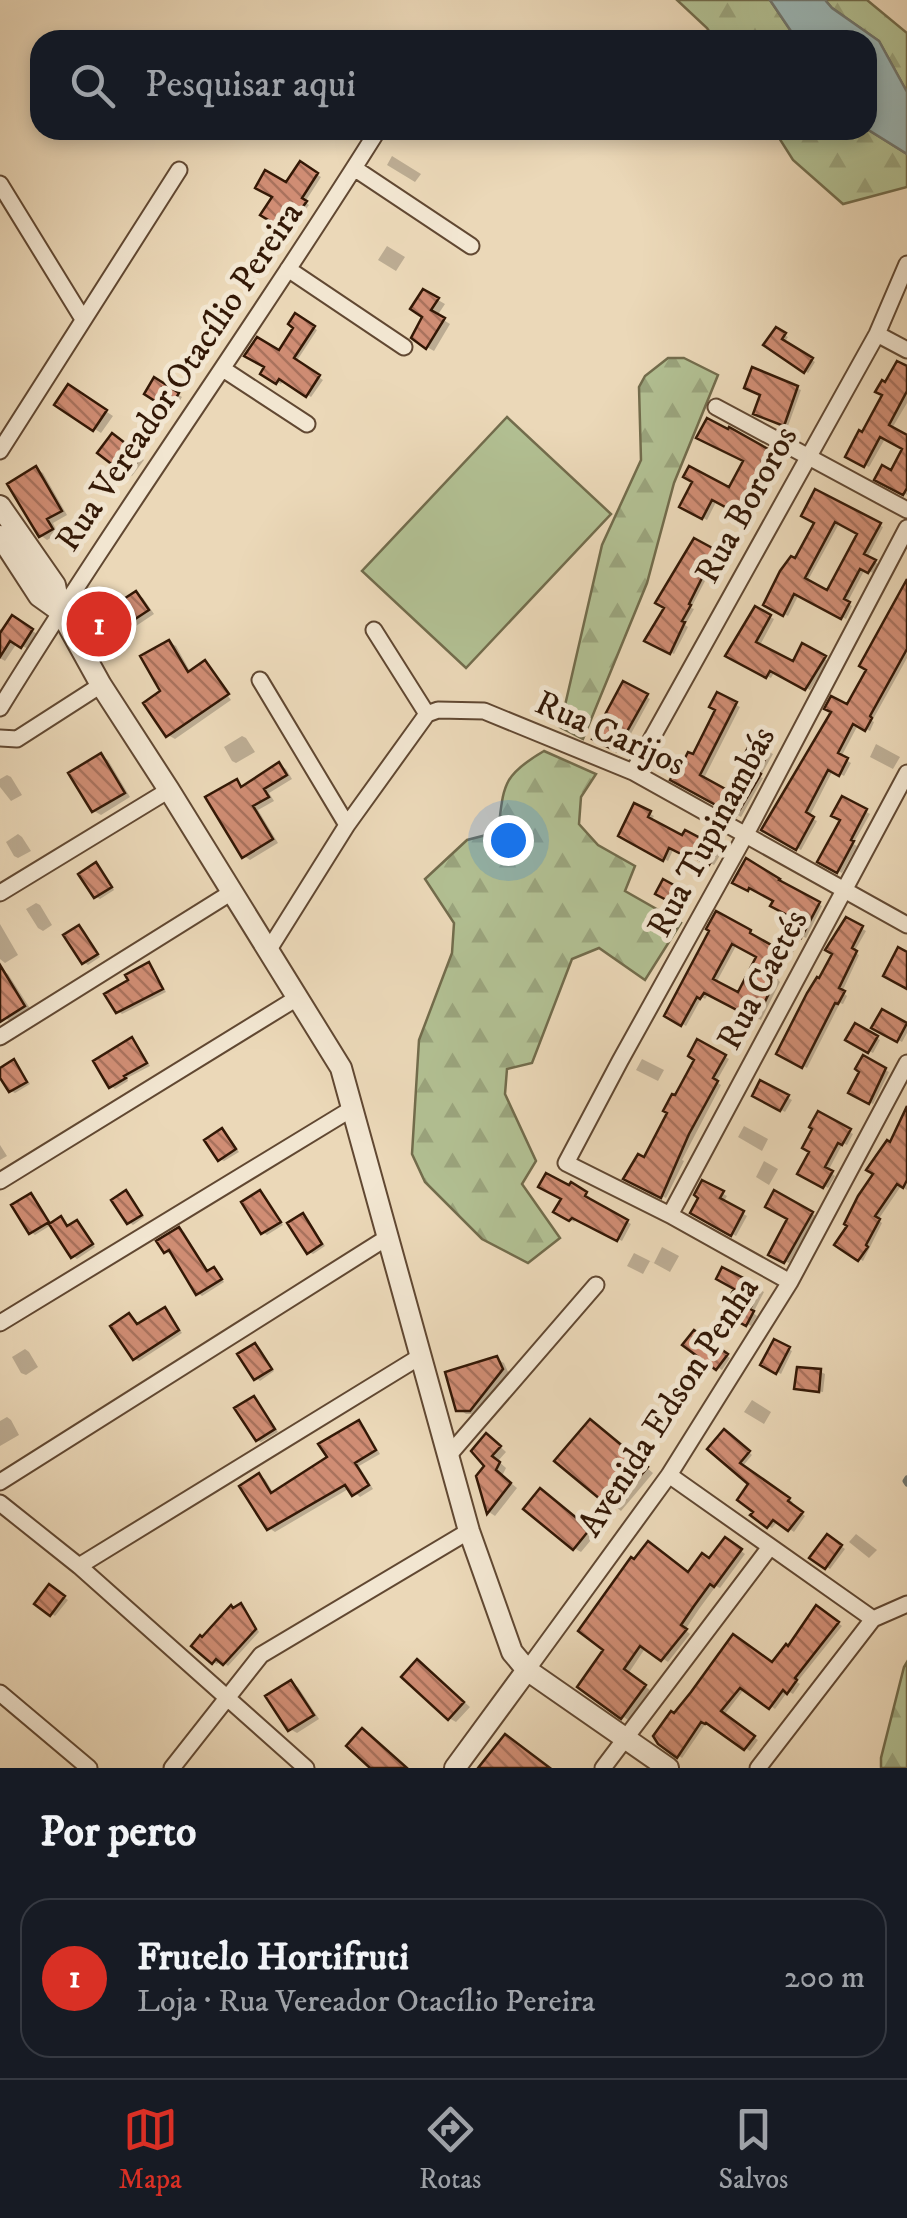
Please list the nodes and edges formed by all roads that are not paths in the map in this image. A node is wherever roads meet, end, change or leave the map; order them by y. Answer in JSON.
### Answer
{"nodes":[{"id":1,"x":372,"y":140,"type":"edge"},
{"id":2,"x":354,"y":168,"type":"junction"},
{"id":3,"x":178,"y":170,"type":"dead end"},
{"id":4,"x":0,"y":184,"type":"edge"},
{"id":5,"x":471,"y":246,"type":"dead end"},
{"id":6,"x":907,"y":264,"type":"edge"},
{"id":7,"x":288,"y":268,"type":"junction"},
{"id":8,"x":83,"y":319,"type":"junction"},
{"id":9,"x":877,"y":334,"type":"junction"},
{"id":10,"x":404,"y":346,"type":"dead end"},
{"id":11,"x":907,"y":350,"type":"edge"},
{"id":12,"x":223,"y":369,"type":"junction"},
{"id":13,"x":716,"y":407,"type":"dead end"},
{"id":14,"x":306,"y":424,"type":"dead end"},
{"id":15,"x":0,"y":451,"type":"edge"},
{"id":16,"x":808,"y":456,"type":"junction"},
{"id":17,"x":0,"y":506,"type":"edge"},
{"id":18,"x":907,"y":510,"type":"edge"},
{"id":19,"x":907,"y":528,"type":"edge"},
{"id":20,"x":0,"y":536,"type":"edge"},
{"id":21,"x":60,"y":611,"type":"junction"},
{"id":22,"x":374,"y":630,"type":"dead end"},
{"id":23,"x":260,"y":680,"type":"dead end"},
{"id":24,"x":100,"y":685,"type":"junction"},
{"id":25,"x":0,"y":708,"type":"edge"},
{"id":26,"x":432,"y":712,"type":"junction"},
{"id":27,"x":0,"y":738,"type":"edge"},
{"id":28,"x":633,"y":772,"type":"junction"},
{"id":29,"x":907,"y":773,"type":"edge"},
{"id":30,"x":169,"y":790,"type":"junction"},
{"id":31,"x":347,"y":825,"type":"junction"},
{"id":32,"x":746,"y":834,"type":"junction"},
{"id":33,"x":846,"y":890,"type":"junction"},
{"id":34,"x":232,"y":892,"type":"junction"},
{"id":35,"x":0,"y":893,"type":"edge"},
{"id":36,"x":907,"y":925,"type":"edge"},
{"id":37,"x":268,"y":951,"type":"junction"},
{"id":38,"x":297,"y":998,"type":"junction"},
{"id":39,"x":0,"y":1037,"type":"edge"},
{"id":40,"x":907,"y":1063,"type":"edge"},
{"id":41,"x":901,"y":1090,"type":"edge"},
{"id":42,"x":354,"y":1108,"type":"junction"},
{"id":43,"x":0,"y":1181,"type":"edge"},
{"id":44,"x":670,"y":1215,"type":"junction"},
{"id":45,"x":388,"y":1237,"type":"junction"},
{"id":46,"x":790,"y":1282,"type":"junction"},
{"id":47,"x":596,"y":1285,"type":"dead end"},
{"id":48,"x":0,"y":1323,"type":"edge"},
{"id":49,"x":421,"y":1356,"type":"junction"},
{"id":50,"x":448,"y":1456,"type":"junction"},
{"id":51,"x":669,"y":1475,"type":"junction"},
{"id":52,"x":0,"y":1482,"type":"edge"},
{"id":53,"x":0,"y":1503,"type":"edge"},
{"id":54,"x":469,"y":1531,"type":"junction"},
{"id":55,"x":770,"y":1547,"type":"junction"},
{"id":56,"x":79,"y":1566,"type":"junction"},
{"id":57,"x":907,"y":1604,"type":"edge"},
{"id":58,"x":874,"y":1619,"type":"junction"},
{"id":59,"x":528,"y":1670,"type":"junction"},
{"id":60,"x":0,"y":1692,"type":"edge"},
{"id":61,"x":226,"y":1698,"type":"junction"},
{"id":62,"x":626,"y":1736,"type":"junction"},
{"id":63,"x":89,"y":1768,"type":"edge"},
{"id":64,"x":172,"y":1768,"type":"edge"},
{"id":65,"x":306,"y":1768,"type":"edge"},
{"id":66,"x":455,"y":1768,"type":"edge"},
{"id":67,"x":603,"y":1768,"type":"edge"},
{"id":68,"x":668,"y":1768,"type":"edge"},
{"id":69,"x":758,"y":1768,"type":"edge"}],
"edges":[{"from":1,"to":2,"type":"street","name":"Rua Vereador Otacílio Pereira"},
{"from":2,"to":5,"type":"street"},
{"from":2,"to":7,"type":"street","name":"Rua Vereador Otacílio Pereira"},
{"from":3,"to":8,"type":"street"},
{"from":4,"to":8,"type":"street"},
{"from":6,"to":9,"type":"street","name":"Rua Bororos"},
{"from":7,"to":10,"type":"street"},
{"from":7,"to":12,"type":"street","name":"Rua Vereador Otacílio Pereira"},
{"from":8,"to":15,"type":"street"},
{"from":9,"to":11,"type":"street"},
{"from":9,"to":16,"type":"street","name":"Rua Bororos"},
{"from":12,"to":14,"type":"street"},
{"from":12,"to":21,"type":"street","name":"Rua Vereador Otacílio Pereira"},
{"from":13,"to":16,"type":"street"},
{"from":16,"to":18,"type":"street"},
{"from":16,"to":28,"type":"street","name":"Rua Bororos"},
{"from":17,"to":21,"type":"street"},
{"from":19,"to":32,"type":"street","name":"Rua Tupinambás"},
{"from":20,"to":21,"type":"street"},
{"from":21,"to":24,"type":"street"},
{"from":21,"to":25,"type":"street","name":"Rua Vereador Otacílio Pereira"},
{"from":22,"to":26,"type":"street"},
{"from":23,"to":31,"type":"street"},
{"from":24,"to":27,"type":"street"},
{"from":24,"to":30,"type":"street"},
{"from":26,"to":28,"type":"street","name":"Rua Carijos"},
{"from":26,"to":31,"type":"street"},
{"from":28,"to":32,"type":"street","name":"Rua Carijos"},
{"from":29,"to":33,"type":"street","name":"Rua Caetés"},
{"from":30,"to":34,"type":"street"},
{"from":30,"to":35,"type":"street"},
{"from":31,"to":37,"type":"street"},
{"from":32,"to":33,"type":"street","name":"Rua Carijos"},
{"from":32,"to":44,"type":"street","name":"Rua Tupinambás"},
{"from":33,"to":36,"type":"street","name":"Rua Carijos"},
{"from":33,"to":44,"type":"street","name":"Rua Caetés"},
{"from":34,"to":37,"type":"street"},
{"from":34,"to":39,"type":"street"},
{"from":37,"to":38,"type":"street"},
{"from":38,"to":42,"type":"street"},
{"from":38,"to":43,"type":"street"},
{"from":40,"to":41,"type":"street","name":"Avenida Edson Penha"},
{"from":41,"to":46,"type":"street","name":"Avenida Edson Penha"},
{"from":42,"to":45,"type":"street"},
{"from":42,"to":48,"type":"street"},
{"from":44,"to":46,"type":"street"},
{"from":45,"to":49,"type":"street"},
{"from":45,"to":52,"type":"street"},
{"from":46,"to":51,"type":"street","name":"Avenida Edson Penha"},
{"from":47,"to":50,"type":"street"},
{"from":49,"to":50,"type":"street"},
{"from":49,"to":56,"type":"street"},
{"from":50,"to":54,"type":"street"},
{"from":51,"to":55,"type":"street"},
{"from":51,"to":59,"type":"street","name":"Avenida Edson Penha"},
{"from":53,"to":56,"type":"street"},
{"from":54,"to":59,"type":"street"},
{"from":54,"to":61,"type":"street"},
{"from":55,"to":58,"type":"street"},
{"from":55,"to":62,"type":"street"},
{"from":56,"to":61,"type":"street"},
{"from":57,"to":58,"type":"street"},
{"from":58,"to":69,"type":"street"},
{"from":59,"to":62,"type":"street"},
{"from":59,"to":66,"type":"street","name":"Avenida Edson Penha"},
{"from":60,"to":63,"type":"street"},
{"from":61,"to":64,"type":"street"},
{"from":61,"to":65,"type":"street"},
{"from":62,"to":67,"type":"street"},
{"from":62,"to":68,"type":"street"}]}
